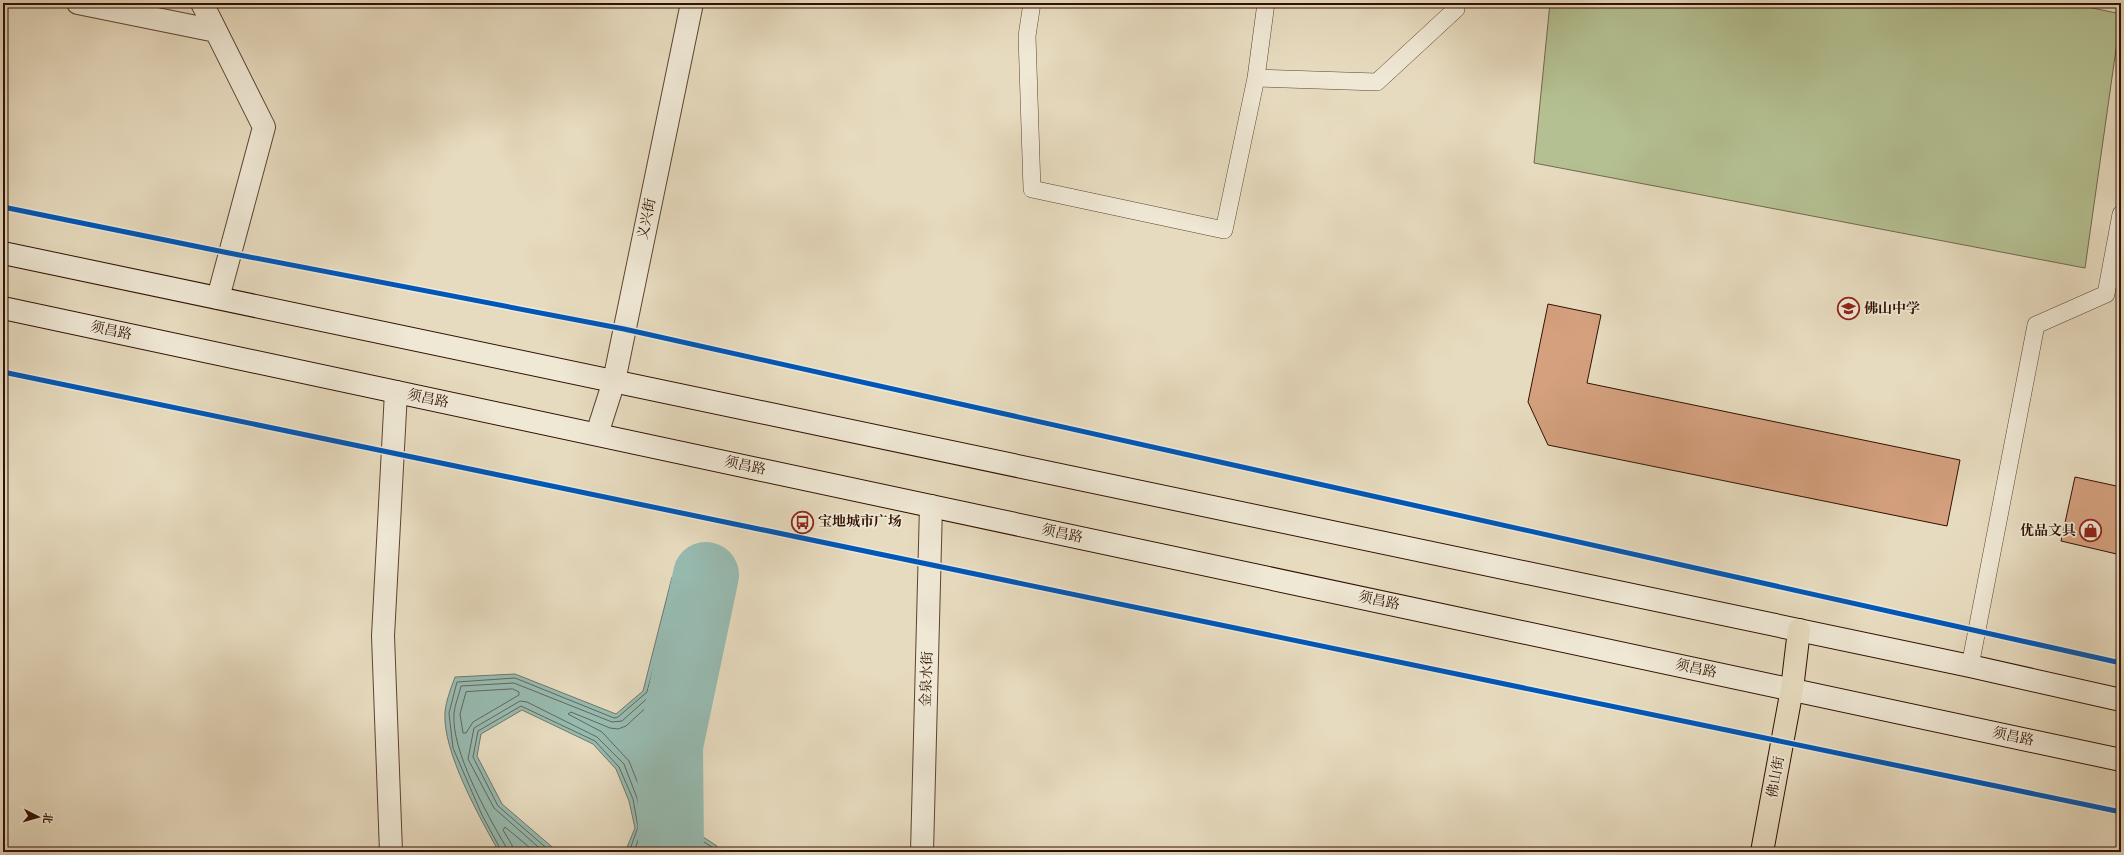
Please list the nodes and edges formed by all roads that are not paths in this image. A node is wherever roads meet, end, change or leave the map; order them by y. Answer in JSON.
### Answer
{"nodes":[{"id":1,"x":78,"y":3,"type":"edge"},
{"id":2,"x":202,"y":3,"type":"edge"},
{"id":3,"x":692,"y":3,"type":"edge"},
{"id":4,"x":1032,"y":3,"type":"edge"},
{"id":5,"x":1266,"y":3,"type":"edge"},
{"id":6,"x":1456,"y":3,"type":"edge"},
{"id":7,"x":216,"y":31,"type":"junction"},
{"id":8,"x":1256,"y":78,"type":"junction"},
{"id":9,"x":2121,"y":214,"type":"edge"},
{"id":10,"x":3,"y":253,"type":"edge"},
{"id":11,"x":218,"y":298,"type":"junction"},
{"id":12,"x":3,"y":308,"type":"edge"},
{"id":13,"x":614,"y":381,"type":"junction"},
{"id":14,"x":396,"y":392,"type":"junction"},
{"id":15,"x":597,"y":434,"type":"junction"},
{"id":16,"x":931,"y":506,"type":"junction"},
{"id":17,"x":1799,"y":630,"type":"junction"},
{"id":18,"x":1970,"y":666,"type":"junction"},
{"id":19,"x":1792,"y":689,"type":"junction"},
{"id":20,"x":2121,"y":700,"type":"edge"},
{"id":21,"x":2121,"y":760,"type":"edge"},
{"id":22,"x":391,"y":852,"type":"edge"},
{"id":23,"x":922,"y":852,"type":"edge"},
{"id":24,"x":1762,"y":852,"type":"edge"}],
"edges":[{"from":1,"to":7,"type":"main road"},
{"from":2,"to":7,"type":"main road"},
{"from":3,"to":13,"type":"main road","name":"义兴街"},
{"from":4,"to":8,"type":"lane"},
{"from":5,"to":8,"type":"lane"},
{"from":6,"to":8,"type":"lane"},
{"from":7,"to":11,"type":"main road"},
{"from":9,"to":18,"type":"lane"},
{"from":10,"to":11,"type":"main road"},
{"from":11,"to":13,"type":"main road"},
{"from":12,"to":14,"type":"main road","name":"须昌路"},
{"from":13,"to":15,"type":"main road","name":"义兴街"},
{"from":13,"to":17,"type":"main road"},
{"from":14,"to":15,"type":"main road","name":"须昌路"},
{"from":14,"to":22,"type":"main road"},
{"from":15,"to":16,"type":"main road","name":"须昌路"},
{"from":16,"to":19,"type":"main road","name":"须昌路"},
{"from":16,"to":23,"type":"main road","name":"金泉水街"},
{"from":17,"to":18,"type":"main road"},
{"from":17,"to":19,"type":"main road","name":"佛山街"},
{"from":18,"to":20,"type":"main road"},
{"from":19,"to":21,"type":"main road","name":"须昌路"},
{"from":19,"to":24,"type":"main road","name":"佛山街"}]}
